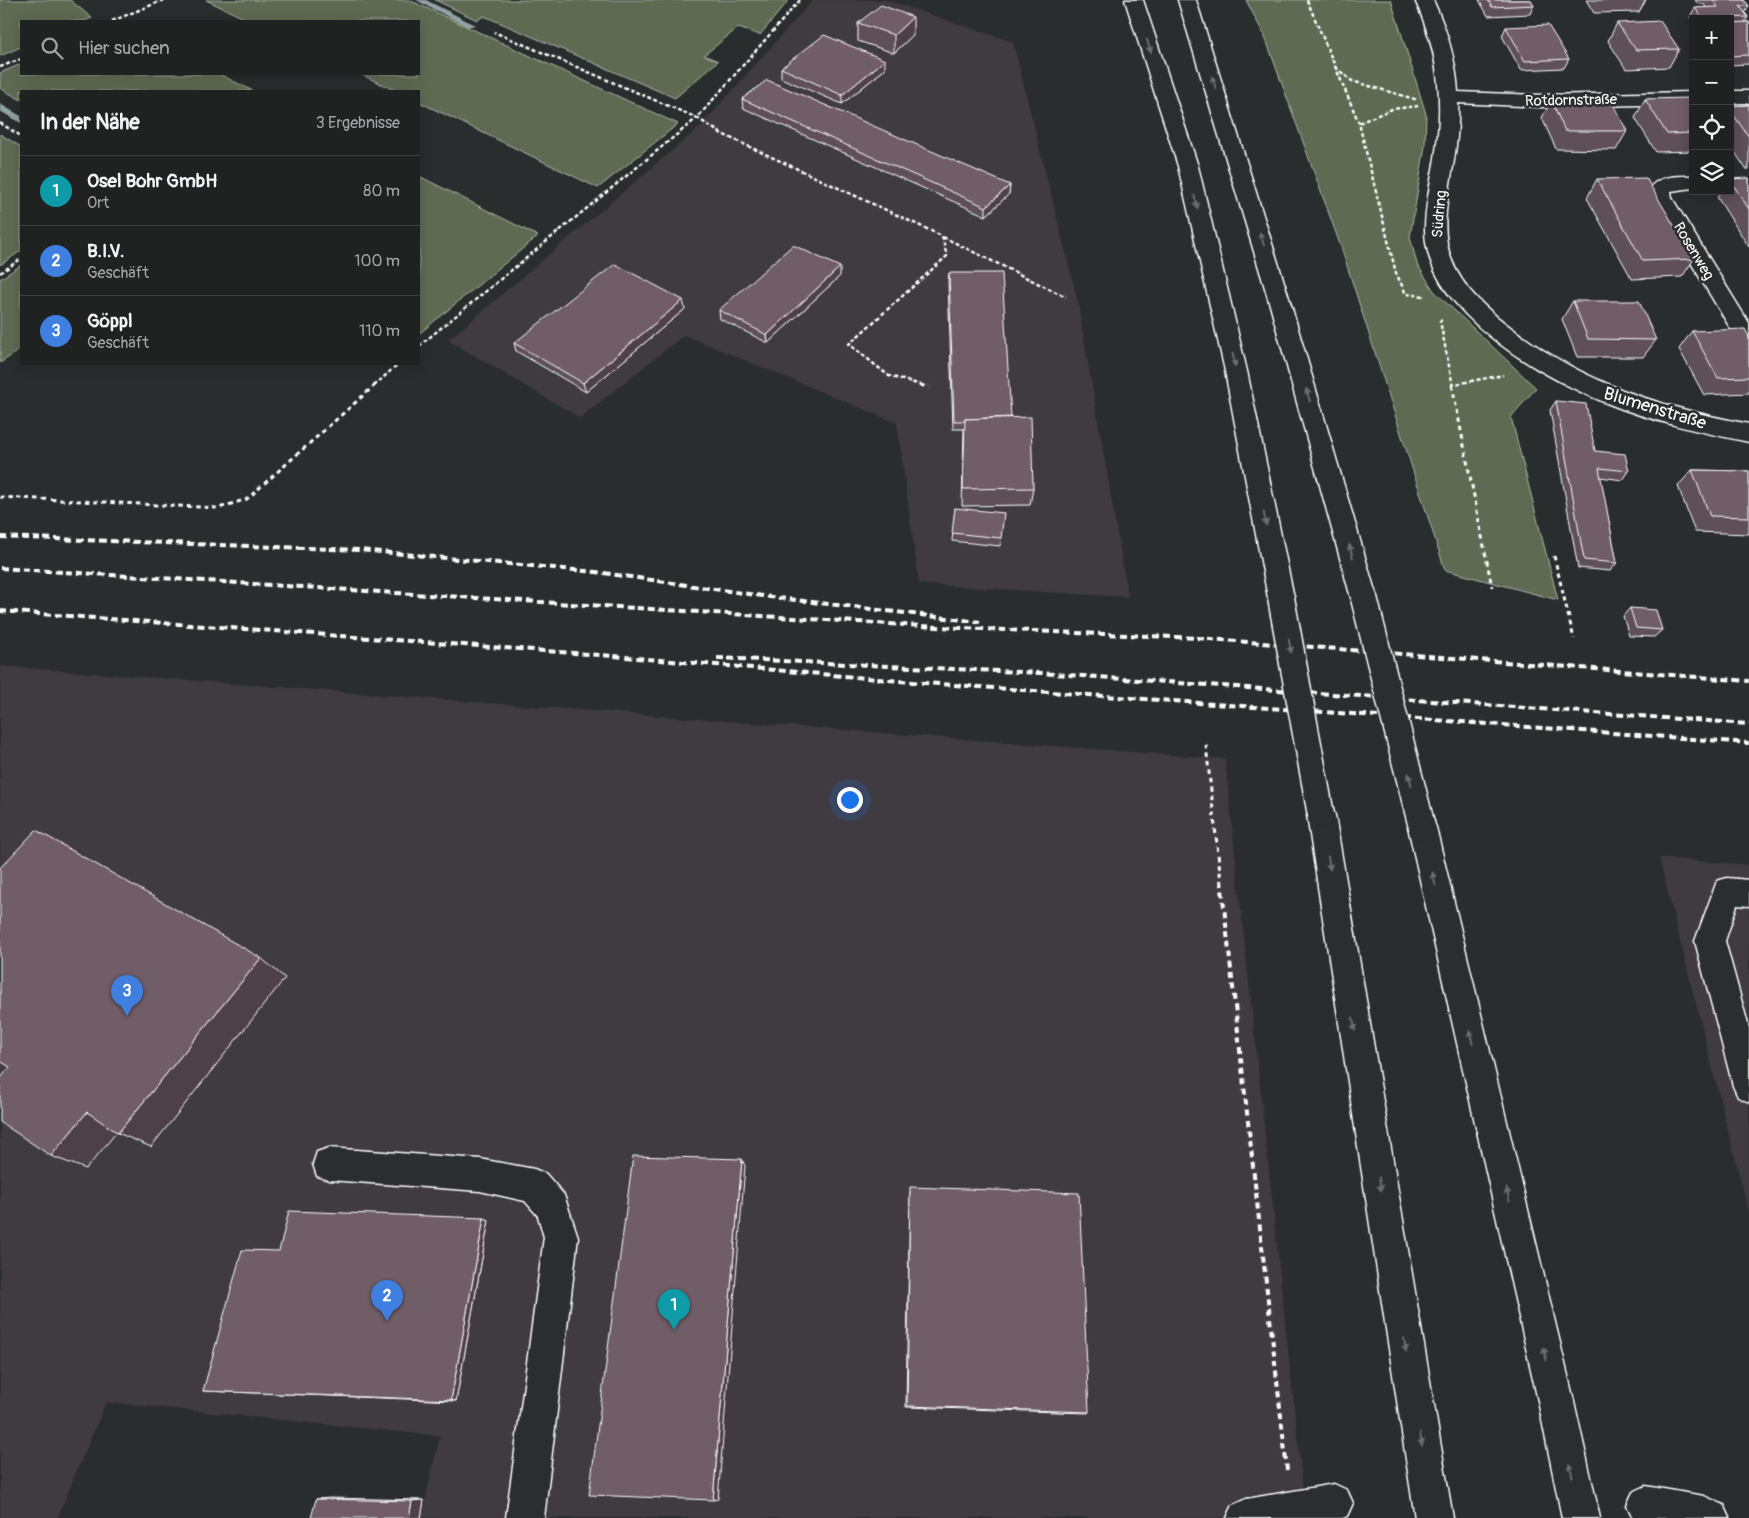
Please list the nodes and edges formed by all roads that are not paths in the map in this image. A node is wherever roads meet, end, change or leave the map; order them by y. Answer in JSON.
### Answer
{"nodes":[{"id":1,"x":1134,"y":0,"type":"edge"},
{"id":2,"x":1187,"y":0,"type":"edge"},
{"id":3,"x":1424,"y":0,"type":"edge"},
{"id":4,"x":1749,"y":97,"type":"edge"},
{"id":5,"x":1689,"y":98,"type":"edge"},
{"id":6,"x":1734,"y":98,"type":"edge"},
{"id":7,"x":1450,"y":100,"type":"junction"},
{"id":8,"x":1689,"y":182,"type":"edge"},
{"id":9,"x":1749,"y":341,"type":"edge"},
{"id":10,"x":1556,"y":370,"type":"joint"},
{"id":11,"x":1749,"y":433,"type":"edge"},
{"id":12,"x":1749,"y":893,"type":"edge"},
{"id":13,"x":1749,"y":1086,"type":"edge"},
{"id":14,"x":330,"y":1164,"type":"dead end"},
{"id":15,"x":1334,"y":1503,"type":"dead end"},
{"id":16,"x":1646,"y":1505,"type":"dead end"},
{"id":17,"x":525,"y":1518,"type":"edge"},
{"id":18,"x":1246,"y":1518,"type":"edge"},
{"id":19,"x":1434,"y":1518,"type":"edge"},
{"id":20,"x":1581,"y":1518,"type":"edge"},
{"id":21,"x":1711,"y":1518,"type":"edge"}],
"edges":[{"from":1,"to":19,"type":"main road","one_way":true,"bridge":true},
{"from":20,"to":2,"type":"main road","one_way":true,"bridge":true},
{"from":3,"to":7,"type":"main road","name":"Südring"},
{"from":4,"to":6,"type":"main road"},
{"from":5,"to":7,"type":"main road","name":"Rotdornstraße"},
{"from":7,"to":10,"type":"main road","name":"Südring"},
{"from":8,"to":9,"type":"main road","name":"Rosenweg"},
{"from":10,"to":11,"type":"main road","name":"Blumenstraße"},
{"from":12,"to":13,"type":"main road"},
{"from":14,"to":17,"type":"main road"},
{"from":15,"to":18,"type":"main road"},
{"from":16,"to":21,"type":"main road"}]}
